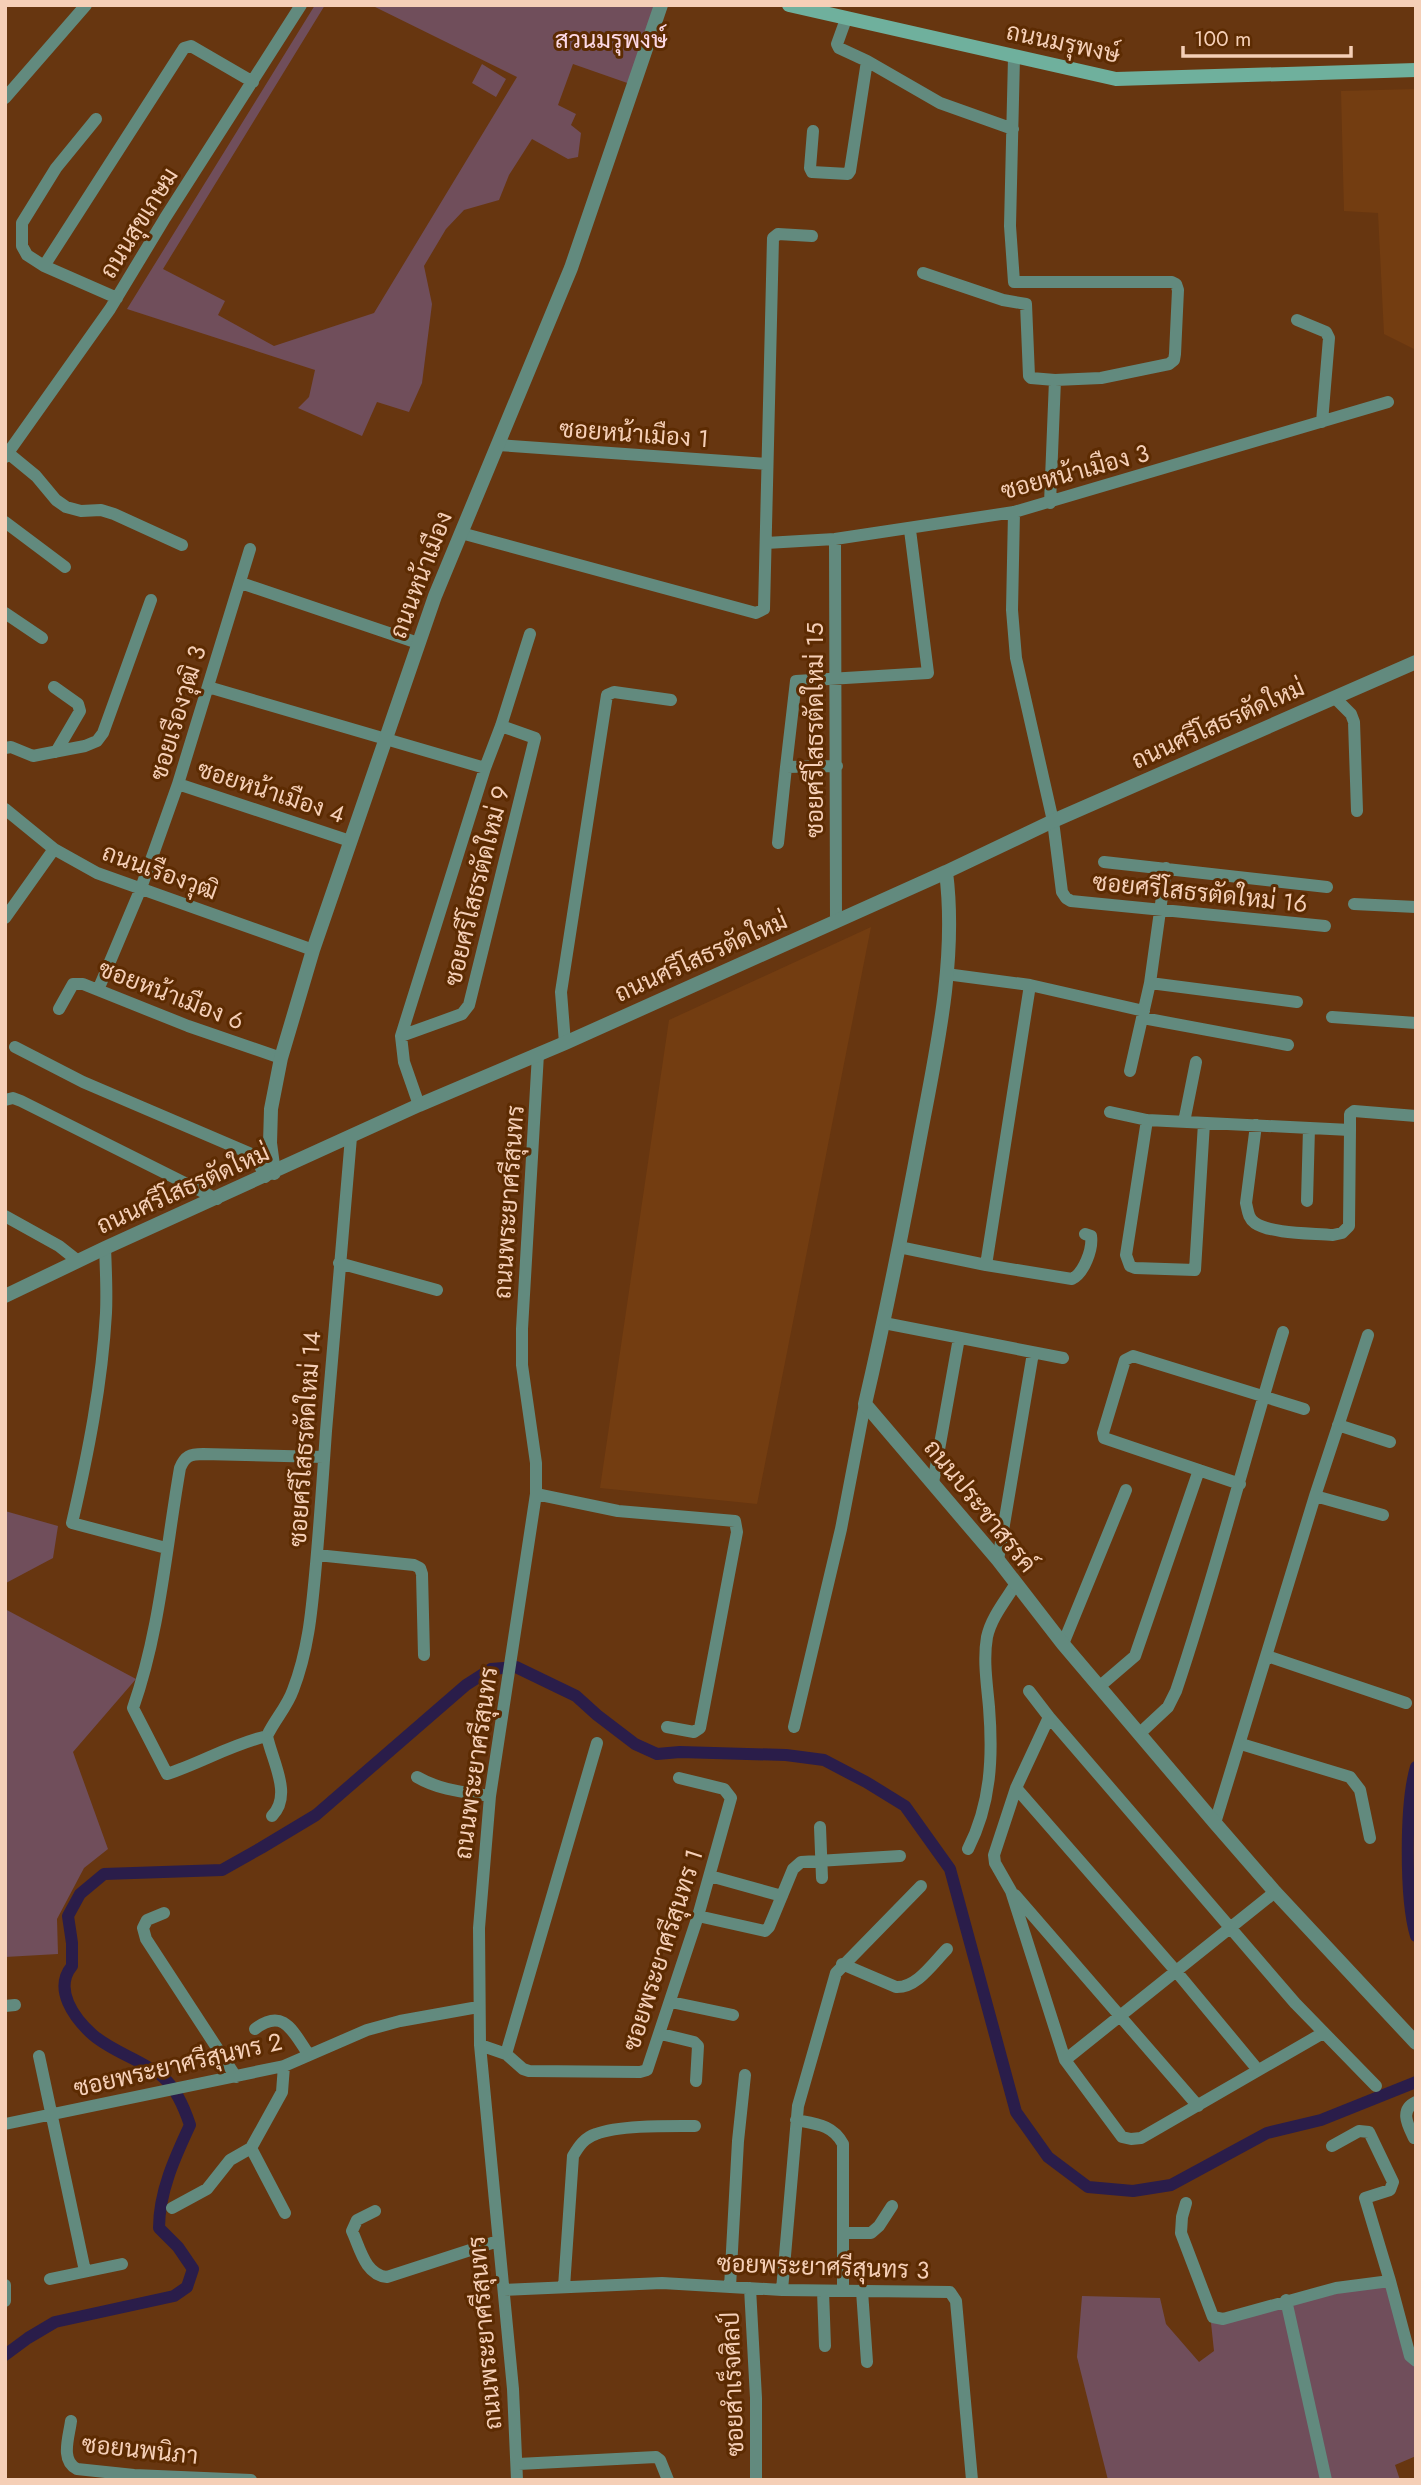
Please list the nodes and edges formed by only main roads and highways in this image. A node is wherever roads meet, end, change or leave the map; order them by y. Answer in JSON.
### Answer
{"nodes":[{"id":1,"x":789,"y":5,"type":"edge"},
{"id":2,"x":1416,"y":70,"type":"edge"}],
"edges":[{"from":1,"to":2,"type":"main road","name":"ถนนมรุพงษ์"}]}
